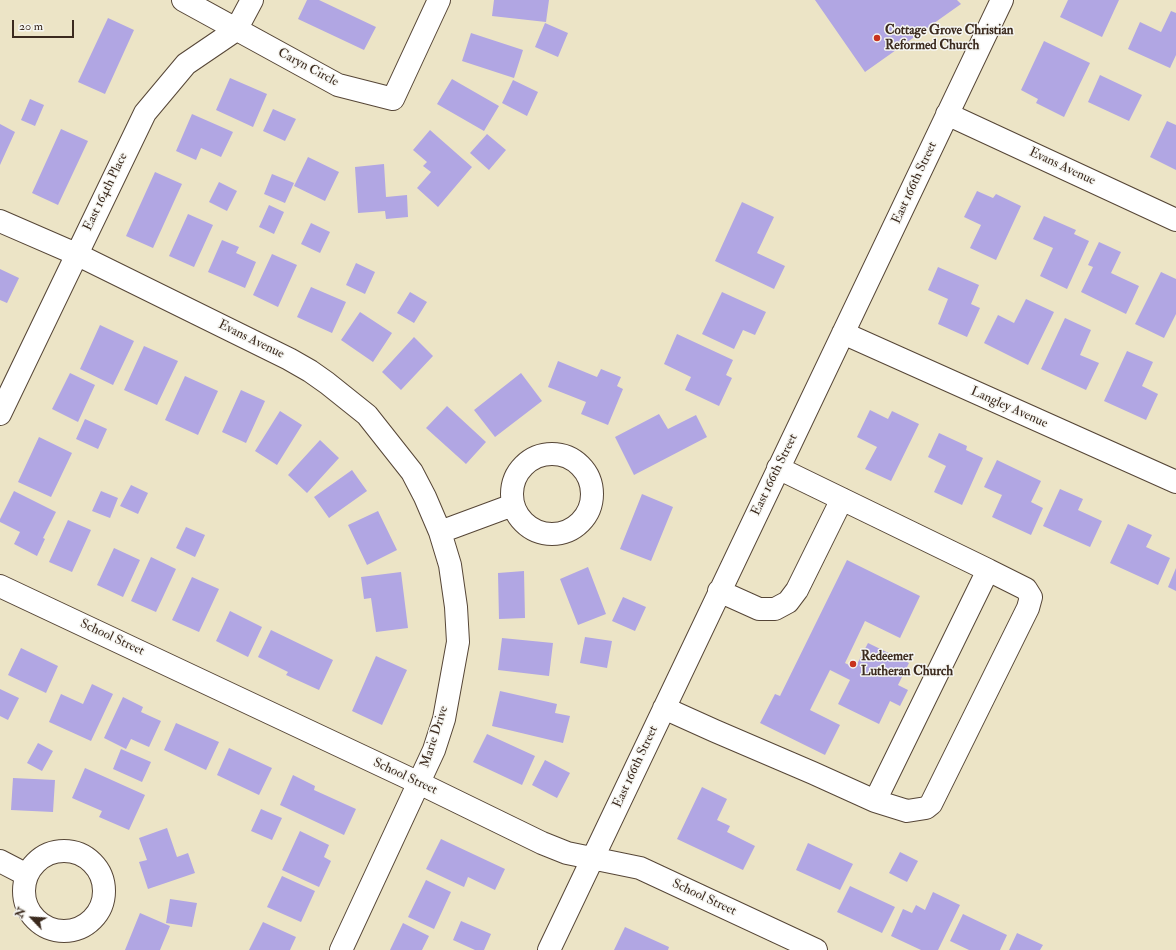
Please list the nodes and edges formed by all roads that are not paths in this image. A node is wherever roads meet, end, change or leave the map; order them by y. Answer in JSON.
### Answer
{"nodes":[{"id":1,"x":183,"y":0,"type":"edge"},
{"id":2,"x":252,"y":0,"type":"edge"},
{"id":3,"x":439,"y":0,"type":"edge"},
{"id":4,"x":1002,"y":0,"type":"edge"},
{"id":5,"x":236,"y":30,"type":"junction"},
{"id":6,"x":947,"y":114,"type":"junction"},
{"id":7,"x":1176,"y":220,"type":"edge"},
{"id":8,"x":0,"y":221,"type":"edge"},
{"id":9,"x":76,"y":254,"type":"junction"},
{"id":10,"x":843,"y":333,"type":"junction"},
{"id":11,"x":0,"y":414,"type":"edge"},
{"id":12,"x":778,"y":468,"type":"junction"},
{"id":13,"x":1176,"y":482,"type":"edge"},
{"id":14,"x":842,"y":499,"type":"junction"},
{"id":15,"x":513,"y":505,"type":"dead end"},
{"id":16,"x":440,"y":532,"type":"junction"},
{"id":17,"x":988,"y":570,"type":"junction"},
{"id":18,"x":0,"y":586,"type":"edge"},
{"id":19,"x":719,"y":591,"type":"junction"},
{"id":20,"x":664,"y":708,"type":"junction"},
{"id":21,"x":419,"y":783,"type":"junction"},
{"id":22,"x":875,"y":801,"type":"junction"},
{"id":23,"x":593,"y":857,"type":"junction"},
{"id":24,"x":0,"y":861,"type":"edge"},
{"id":25,"x":27,"y":875,"type":"dead end"},
{"id":26,"x":341,"y":950,"type":"edge"},
{"id":27,"x":549,"y":950,"type":"edge"},
{"id":28,"x":816,"y":950,"type":"edge"}],
"edges":[{"from":1,"to":5,"type":"street"},
{"from":2,"to":5,"type":"street","name":"East 164th Place"},
{"from":3,"to":5,"type":"street","name":"Caryn Circle"},
{"from":4,"to":6,"type":"street","name":"East 166th Street"},
{"from":5,"to":9,"type":"street","name":"East 164th Place"},
{"from":6,"to":7,"type":"street","name":"Evans Avenue"},
{"from":6,"to":10,"type":"street","name":"East 166th Street"},
{"from":8,"to":9,"type":"street","name":"Evans Avenue"},
{"from":9,"to":11,"type":"street","name":"East 164th Place"},
{"from":9,"to":16,"type":"street","name":"Evans Avenue"},
{"from":10,"to":12,"type":"street","name":"East 166th Street"},
{"from":10,"to":13,"type":"street","name":"Langley Avenue"},
{"from":12,"to":14,"type":"street"},
{"from":12,"to":19,"type":"street","name":"East 166th Street"},
{"from":14,"to":17,"type":"street"},
{"from":14,"to":19,"type":"street"},
{"from":15,"to":16,"type":"street"},
{"from":16,"to":21,"type":"street","name":"Marie Drive"},
{"from":17,"to":22,"type":"street"},
{"from":17,"to":22,"type":"street"},
{"from":18,"to":21,"type":"street","name":"School Street"},
{"from":19,"to":20,"type":"street","name":"East 166th Street"},
{"from":20,"to":22,"type":"street"},
{"from":20,"to":23,"type":"street","name":"East 166th Street"},
{"from":21,"to":23,"type":"street","name":"School Street"},
{"from":21,"to":26,"type":"street","name":"Marie Drive"},
{"from":23,"to":27,"type":"street","name":"East 166th Street"},
{"from":23,"to":28,"type":"street","name":"School Street"},
{"from":24,"to":25,"type":"street"}]}
